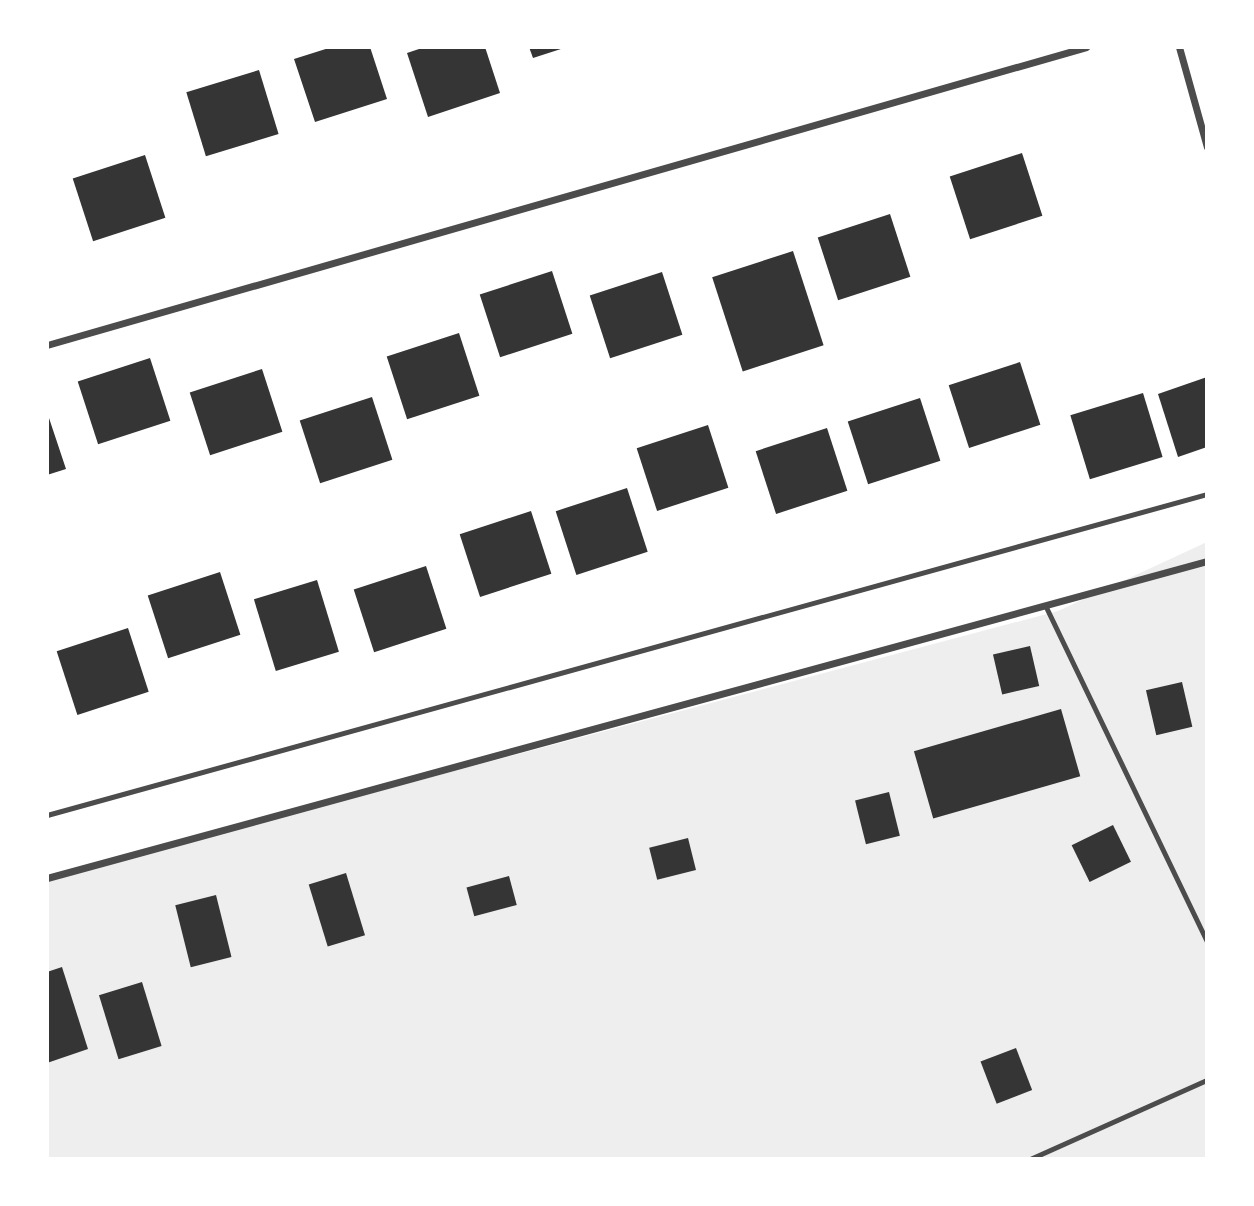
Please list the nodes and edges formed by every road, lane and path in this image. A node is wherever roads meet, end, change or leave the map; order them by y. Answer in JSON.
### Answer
{"nodes":[{"id":1,"x":1086,"y":47,"type":"edge"},
{"id":2,"x":1179,"y":47,"type":"edge"},
{"id":3,"x":1207,"y":147,"type":"edge"},
{"id":4,"x":47,"y":345,"type":"edge"},
{"id":5,"x":1207,"y":494,"type":"edge"},
{"id":6,"x":1207,"y":561,"type":"edge"},
{"id":7,"x":1045,"y":605,"type":"junction"},
{"id":8,"x":47,"y":816,"type":"edge"},
{"id":9,"x":47,"y":877,"type":"edge"},
{"id":10,"x":1207,"y":942,"type":"edge"},
{"id":11,"x":1207,"y":1080,"type":"edge"},
{"id":12,"x":1030,"y":1159,"type":"edge"}],
"edges":[{"from":1,"to":4,"type":"street"},
{"from":2,"to":3,"type":"street"},
{"from":5,"to":8,"type":"lane"},
{"from":6,"to":7,"type":"street"},
{"from":7,"to":9,"type":"street"},
{"from":7,"to":10,"type":"lane"},
{"from":11,"to":12,"type":"lane"}]}
